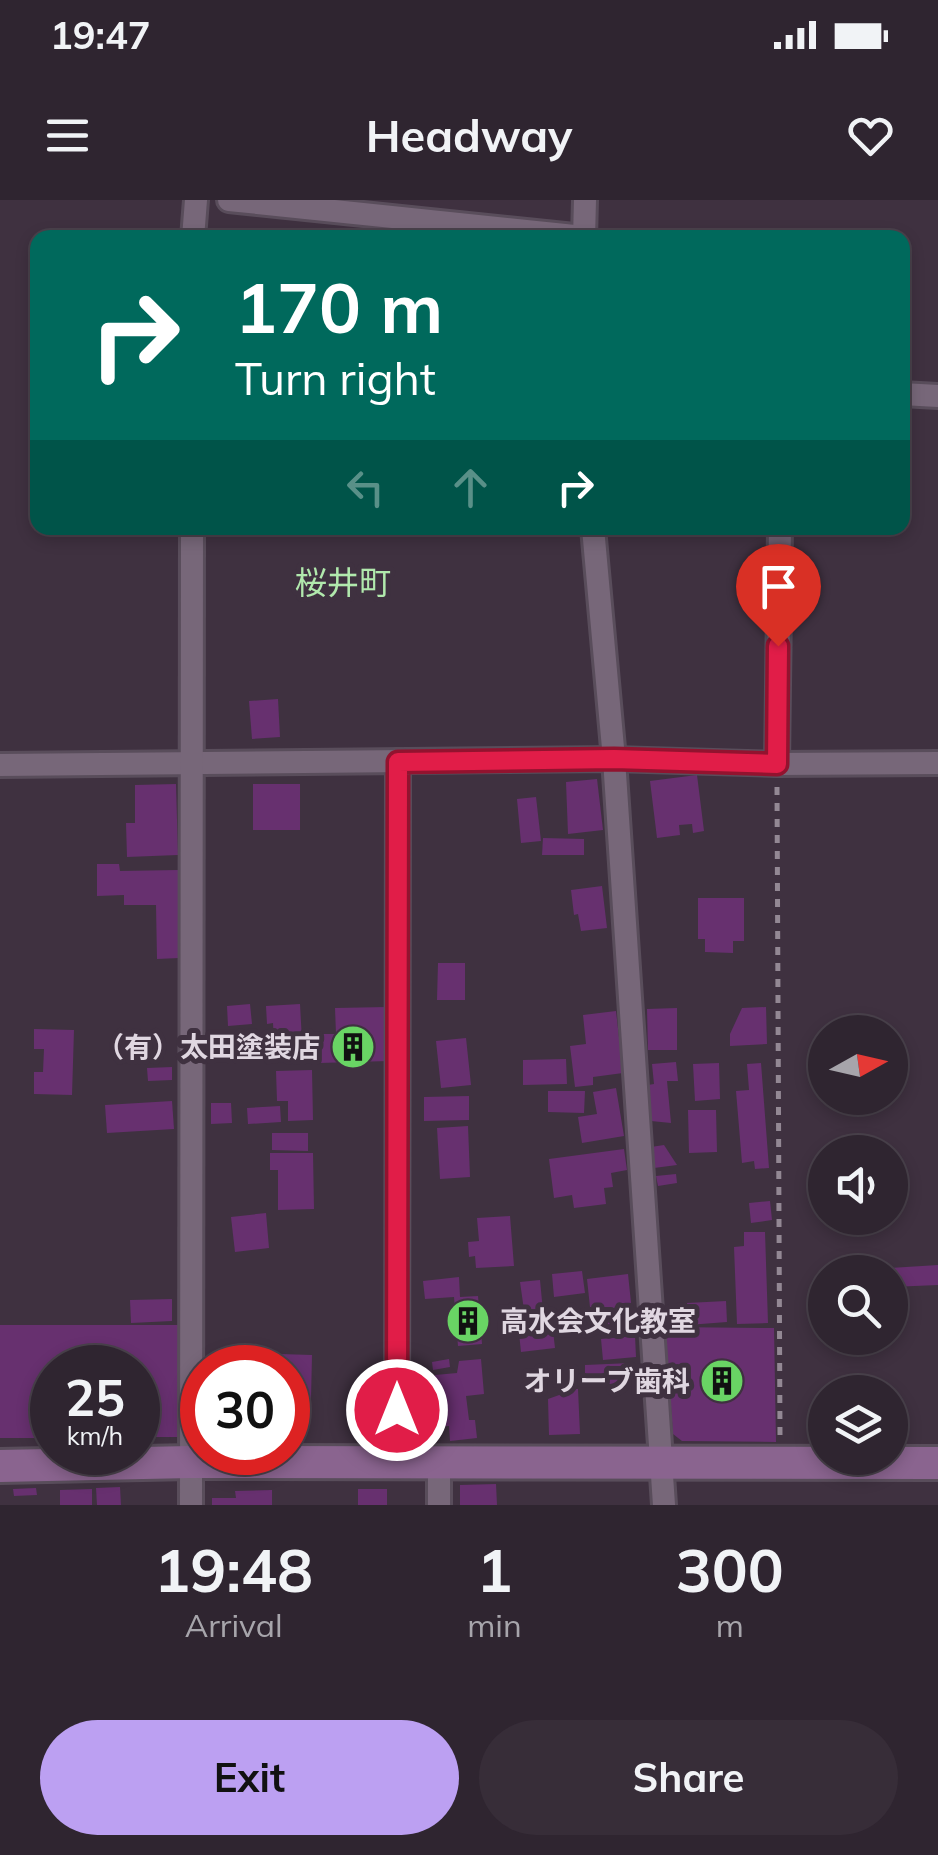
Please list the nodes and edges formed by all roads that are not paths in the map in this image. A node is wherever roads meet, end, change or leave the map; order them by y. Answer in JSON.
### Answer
{"nodes":[{"id":1,"x":196,"y":200,"type":"edge"},
{"id":2,"x":229,"y":200,"type":"edge"},
{"id":3,"x":585,"y":200,"type":"edge"},
{"id":4,"x":194,"y":230,"type":"edge"},
{"id":5,"x":517,"y":230,"type":"edge"},
{"id":6,"x":584,"y":230,"type":"edge"},
{"id":7,"x":910,"y":394,"type":"edge"},
{"id":8,"x":938,"y":396,"type":"edge"},
{"id":9,"x":192,"y":535,"type":"edge"},
{"id":10,"x":594,"y":535,"type":"edge"},
{"id":11,"x":780,"y":535,"type":"edge"},
{"id":12,"x":614,"y":759,"type":"junction"},
{"id":13,"x":398,"y":762,"type":"junction"},
{"id":14,"x":192,"y":763,"type":"junction"},
{"id":15,"x":938,"y":763,"type":"edge"},
{"id":16,"x":777,"y":764,"type":"junction"},
{"id":17,"x":0,"y":765,"type":"edge"},
{"id":18,"x":192,"y":1345,"type":"edge"},
{"id":19,"x":180,"y":1462,"type":"edge"},
{"id":20,"x":938,"y":1462,"type":"edge"},
{"id":21,"x":310,"y":1463,"type":"edge"},
{"id":22,"x":397,"y":1464,"type":"junction"},
{"id":23,"x":440,"y":1464,"type":"junction"},
{"id":24,"x":662,"y":1464,"type":"junction"},
{"id":25,"x":0,"y":1466,"type":"edge"},
{"id":26,"x":192,"y":1475,"type":"edge"},
{"id":27,"x":191,"y":1505,"type":"edge"},
{"id":28,"x":439,"y":1505,"type":"edge"},
{"id":29,"x":664,"y":1505,"type":"edge"}],
"edges":[{"from":1,"to":4,"type":"street"},
{"from":2,"to":5,"type":"street"},
{"from":3,"to":6,"type":"street"},
{"from":7,"to":8,"type":"street"},
{"from":9,"to":14,"type":"street"},
{"from":10,"to":12,"type":"street"},
{"from":11,"to":16,"type":"street"},
{"from":12,"to":13,"type":"street"},
{"from":12,"to":16,"type":"street"},
{"from":12,"to":24,"type":"street"},
{"from":13,"to":14,"type":"street"},
{"from":13,"to":22,"type":"street"},
{"from":14,"to":17,"type":"street"},
{"from":14,"to":18,"type":"street"},
{"from":15,"to":16,"type":"street"},
{"from":19,"to":25,"type":"street"},
{"from":20,"to":24,"type":"street"},
{"from":21,"to":22,"type":"street"},
{"from":22,"to":23,"type":"street"},
{"from":23,"to":24,"type":"street"},
{"from":23,"to":28,"type":"street"},
{"from":24,"to":29,"type":"street"},
{"from":26,"to":27,"type":"street"}]}
